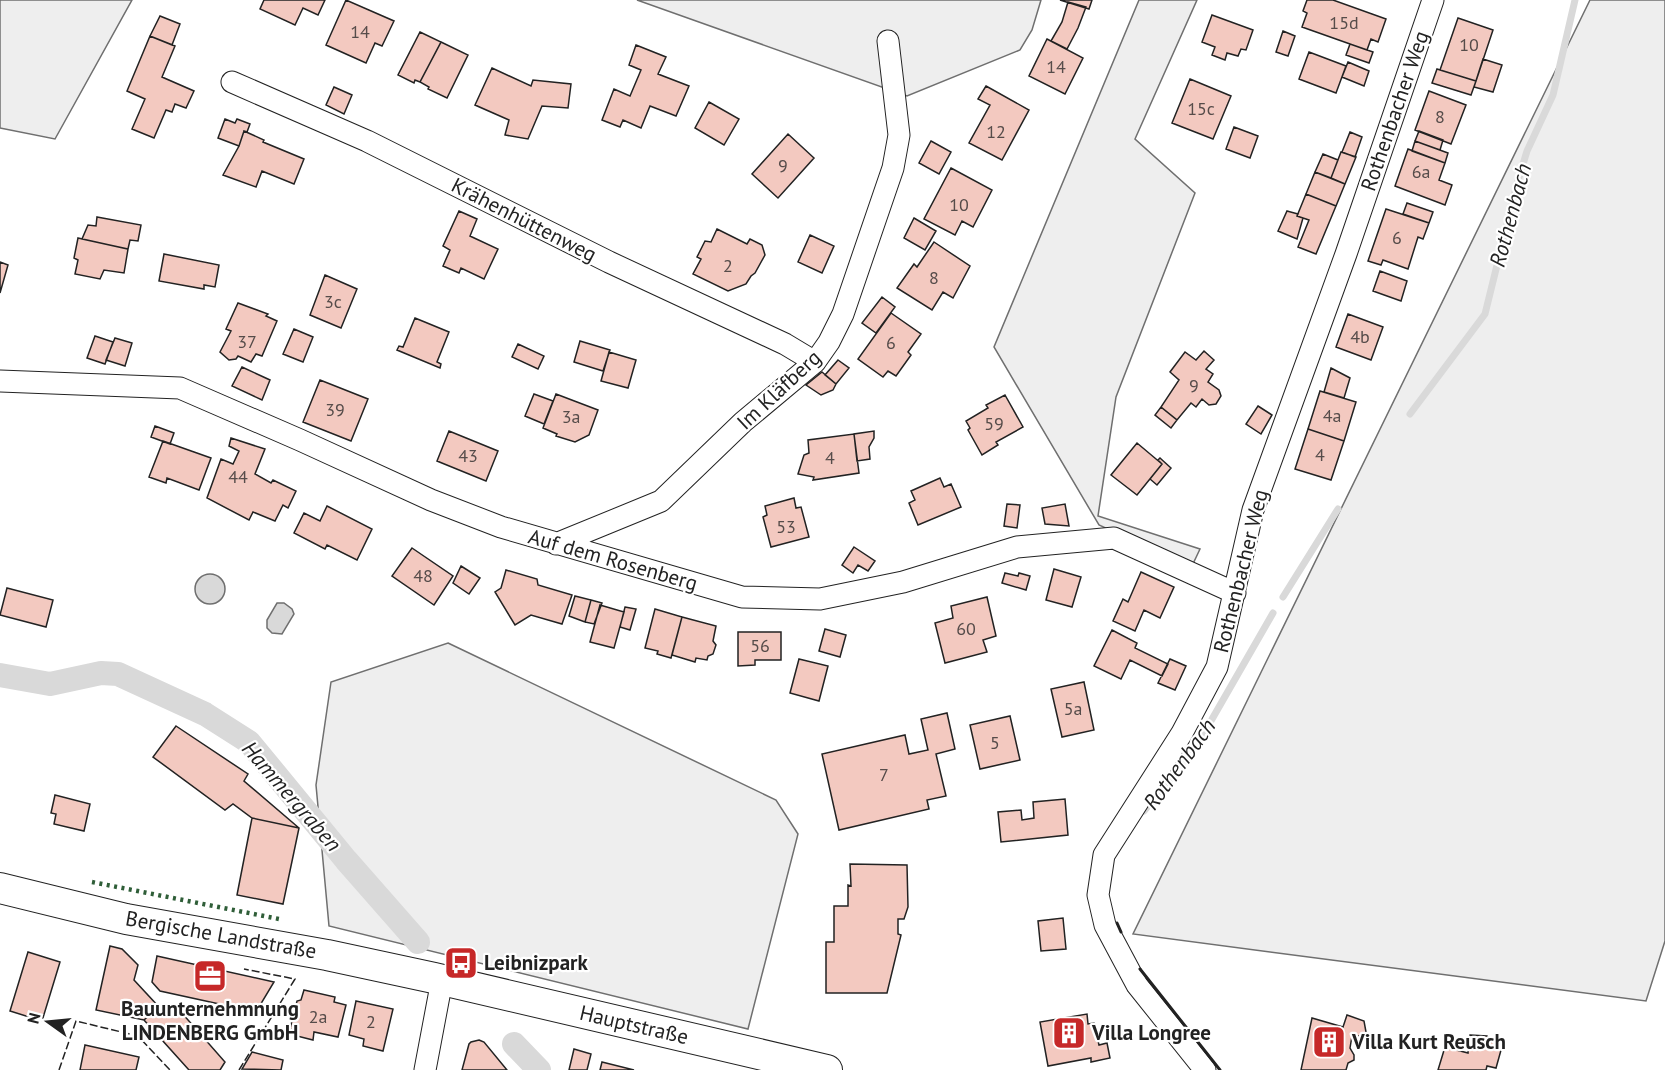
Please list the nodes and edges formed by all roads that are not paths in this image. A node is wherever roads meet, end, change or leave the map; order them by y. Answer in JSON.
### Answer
{"nodes":[{"id":1,"x":1433,"y":0,"type":"edge"},
{"id":2,"x":888,"y":40,"type":"dead end"},
{"id":3,"x":232,"y":82,"type":"dead end"},
{"id":4,"x":815,"y":362,"type":"junction"},
{"id":5,"x":0,"y":381,"type":"edge"},
{"id":6,"x":556,"y":544,"type":"junction"},
{"id":7,"x":1235,"y":593,"type":"junction"},
{"id":8,"x":0,"y":888,"type":"edge"},
{"id":9,"x":442,"y":980,"type":"junction"},
{"id":10,"x":425,"y":1070,"type":"edge"},
{"id":11,"x":827,"y":1070,"type":"edge"},
{"id":12,"x":1205,"y":1070,"type":"edge"}],
"edges":[{"from":1,"to":7,"type":"street","name":"Rothenbacher Weg"},
{"from":2,"to":4,"type":"street","name":"Im Kläfberg"},
{"from":3,"to":4,"type":"street","name":"Krähenhüttenweg"},
{"from":4,"to":6,"type":"street","name":"Im Kläfberg"},
{"from":5,"to":6,"type":"street","name":"Auf dem Rosenberg"},
{"from":6,"to":7,"type":"street","name":"Auf dem Rosenberg"},
{"from":7,"to":12,"type":"street","name":"Rothenbacher Weg"},
{"from":8,"to":9,"type":"main road","name":"Bergische Landstraße"},
{"from":9,"to":10,"type":"street"},
{"from":9,"to":11,"type":"main road","name":"Hauptstraße"}]}
